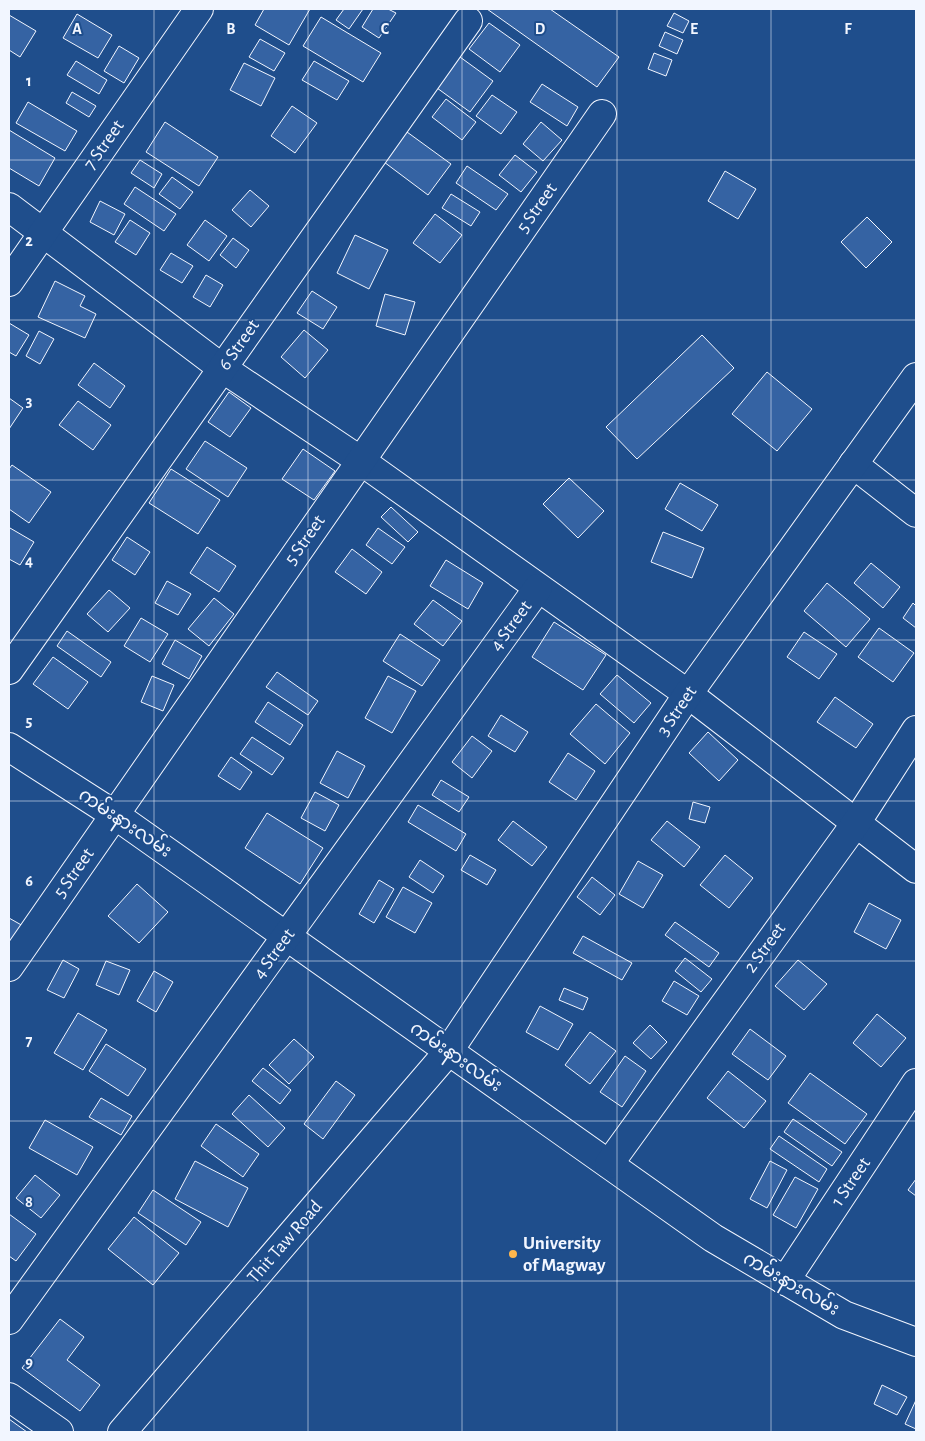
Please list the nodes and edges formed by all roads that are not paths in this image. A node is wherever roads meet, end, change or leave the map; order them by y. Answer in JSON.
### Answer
{"nodes":[{"id":1,"x":199,"y":9,"type":"edge"},
{"id":2,"x":468,"y":21,"type":"dead end"},
{"id":3,"x":602,"y":114,"type":"dead end"},
{"id":4,"x":9,"y":206,"type":"edge"},
{"id":5,"x":44,"y":232,"type":"junction"},
{"id":6,"x":9,"y":282,"type":"edge"},
{"id":7,"x":222,"y":368,"type":"junction"},
{"id":8,"x":916,"y":377,"type":"edge"},
{"id":9,"x":361,"y":461,"type":"junction"},
{"id":10,"x":853,"y":464,"type":"junction"},
{"id":11,"x":916,"y":513,"type":"edge"},
{"id":12,"x":538,"y":588,"type":"junction"},
{"id":13,"x":9,"y":670,"type":"edge"},
{"id":14,"x":688,"y":694,"type":"junction"},
{"id":15,"x":916,"y":730,"type":"edge"},
{"id":16,"x":9,"y":747,"type":"edge"},
{"id":17,"x":115,"y":815,"type":"junction"},
{"id":18,"x":856,"y":823,"type":"junction"},
{"id":19,"x":916,"y":869,"type":"edge"},
{"id":20,"x":286,"y":937,"type":"junction"},
{"id":21,"x":9,"y":966,"type":"edge"},
{"id":22,"x":448,"y":1052,"type":"junction"},
{"id":23,"x":916,"y":1083,"type":"edge"},
{"id":24,"x":609,"y":1164,"type":"junction"},
{"id":25,"x":785,"y":1281,"type":"junction"},
{"id":26,"x":9,"y":1320,"type":"edge"},
{"id":27,"x":916,"y":1342,"type":"edge"},
{"id":28,"x":9,"y":1397,"type":"edge"},
{"id":29,"x":59,"y":1432,"type":"edge"},
{"id":30,"x":122,"y":1432,"type":"edge"}],
"edges":[{"from":1,"to":5,"type":"street","name":"7 Street"},
{"from":2,"to":7,"type":"street","name":"6 Street"},
{"from":3,"to":9,"type":"street","name":"5 Street"},
{"from":4,"to":5,"type":"street"},
{"from":5,"to":6,"type":"street","name":"7 Street"},
{"from":5,"to":7,"type":"street"},
{"from":7,"to":9,"type":"street"},
{"from":7,"to":13,"type":"street","name":"6 Street"},
{"from":8,"to":10,"type":"street","name":"3 Street"},
{"from":9,"to":12,"type":"street"},
{"from":9,"to":17,"type":"street","name":"5 Street"},
{"from":10,"to":11,"type":"street"},
{"from":10,"to":14,"type":"street","name":"3 Street"},
{"from":12,"to":14,"type":"street"},
{"from":12,"to":20,"type":"street","name":"4 Street"},
{"from":14,"to":18,"type":"street"},
{"from":14,"to":22,"type":"street","name":"3 Street"},
{"from":15,"to":18,"type":"street","name":"2 Street"},
{"from":16,"to":17,"type":"street","name":"ကမ်းနားလမ်း"},
{"from":17,"to":20,"type":"street","name":"ကမ်းနားလမ်း"},
{"from":17,"to":21,"type":"street","name":"5 Street"},
{"from":18,"to":19,"type":"street"},
{"from":18,"to":24,"type":"street","name":"2 Street"},
{"from":20,"to":22,"type":"street","name":"ကမ်းနားလမ်း"},
{"from":20,"to":26,"type":"street","name":"4 Street"},
{"from":22,"to":24,"type":"street","name":"ကမ်းနားလမ်း"},
{"from":22,"to":30,"type":"street","name":"Thit Taw Road"},
{"from":23,"to":25,"type":"street","name":"1 Street"},
{"from":24,"to":25,"type":"street","name":"ကမ်းနားလမ်း"},
{"from":25,"to":27,"type":"street","name":"ကမ်းနားလမ်း"},
{"from":28,"to":29,"type":"street"}]}
